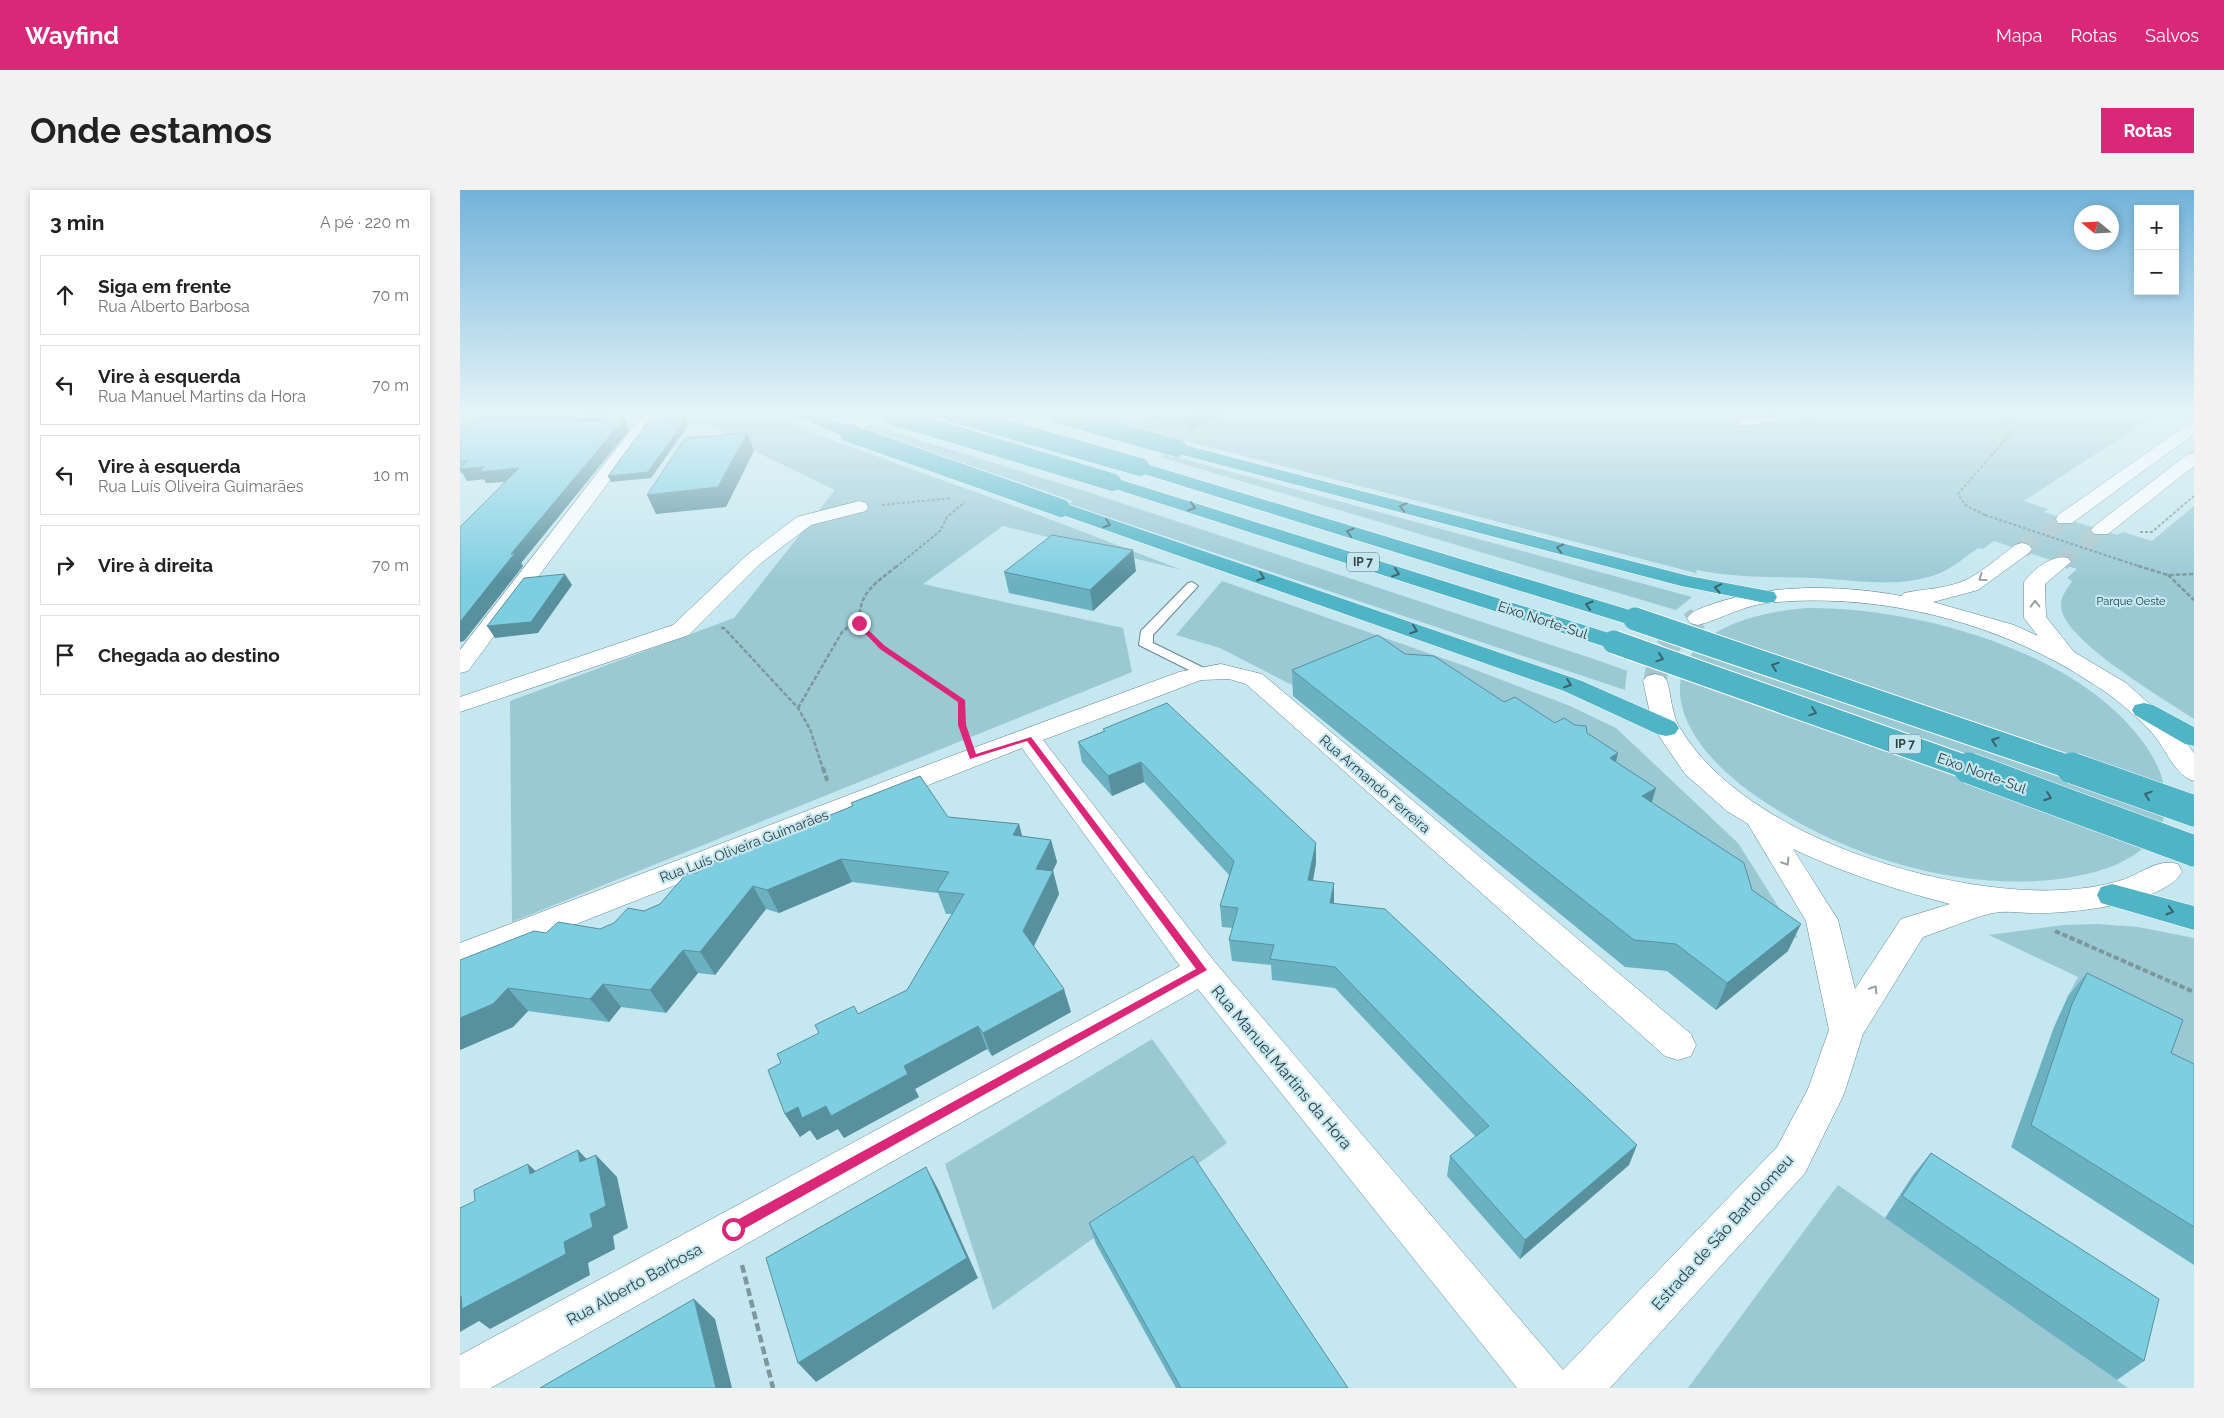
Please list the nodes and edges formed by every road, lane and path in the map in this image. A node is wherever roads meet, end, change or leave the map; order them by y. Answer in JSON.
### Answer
{"nodes":[{"id":1,"x":610,"y":469,"type":"edge"},
{"id":2,"x":950,"y":469,"type":"edge"},
{"id":3,"x":1069,"y":469,"type":"edge"},
{"id":4,"x":1146,"y":469,"type":"edge"},
{"id":5,"x":1256,"y":469,"type":"edge"},
{"id":6,"x":1980,"y":469,"type":"edge"},
{"id":7,"x":2135,"y":469,"type":"edge"},
{"id":8,"x":2180,"y":469,"type":"edge"},
{"id":9,"x":956,"y":498,"type":"dead end"},
{"id":10,"x":966,"y":501,"type":"dead end"},
{"id":11,"x":859,"y":507,"type":"joint"},
{"id":12,"x":2065,"y":519,"type":"tunnel mouth"},
{"id":13,"x":2101,"y":530,"type":"tunnel mouth"},
{"id":14,"x":2022,"y":549,"type":"tunnel mouth"},
{"id":15,"x":2061,"y":562,"type":"tunnel mouth"},
{"id":16,"x":2168,"y":574,"type":"junction"},
{"id":17,"x":2194,"y":574,"type":"edge"},
{"id":18,"x":1192,"y":586,"type":"dead end"},
{"id":19,"x":1766,"y":597,"type":"junction"},
{"id":20,"x":1888,"y":600,"type":"junction"},
{"id":21,"x":2194,"y":600,"type":"edge"},
{"id":22,"x":859,"y":618,"type":"junction"},
{"id":23,"x":1698,"y":618,"type":"tunnel mouth"},
{"id":24,"x":681,"y":630,"type":"junction"},
{"id":25,"x":2068,"y":659,"type":"junction"},
{"id":26,"x":460,"y":666,"type":"edge"},
{"id":27,"x":1202,"y":672,"type":"junction"},
{"id":28,"x":1655,"y":681,"type":"tunnel mouth"},
{"id":29,"x":460,"y":705,"type":"edge"},
{"id":30,"x":798,"y":708,"type":"junction"},
{"id":31,"x":2144,"y":710,"type":"junction"},
{"id":32,"x":1666,"y":728,"type":"junction"},
{"id":33,"x":1028,"y":738,"type":"junction"},
{"id":34,"x":2194,"y":738,"type":"edge"},
{"id":35,"x":973,"y":758,"type":"junction"},
{"id":36,"x":2194,"y":772,"type":"edge"},
{"id":37,"x":836,"y":810,"type":"junction"},
{"id":38,"x":2194,"y":811,"type":"edge"},
{"id":39,"x":1760,"y":820,"type":"junction"},
{"id":40,"x":2194,"y":851,"type":"edge"},
{"id":41,"x":2167,"y":872,"type":"dead end"},
{"id":42,"x":2112,"y":895,"type":"junction"},
{"id":43,"x":1998,"y":900,"type":"junction"},
{"id":44,"x":2194,"y":918,"type":"edge"},
{"id":45,"x":2051,"y":930,"type":"dead end"},
{"id":46,"x":460,"y":957,"type":"edge"},
{"id":47,"x":1202,"y":970,"type":"junction"},
{"id":48,"x":2194,"y":992,"type":"edge"},
{"id":49,"x":1847,"y":1030,"type":"junction"},
{"id":50,"x":1678,"y":1045,"type":"dead end"},
{"id":51,"x":733,"y":1229,"type":"junction"},
{"id":52,"x":460,"y":1380,"type":"edge"},
{"id":53,"x":773,"y":1388,"type":"edge"},
{"id":54,"x":1547,"y":1388,"type":"edge"},
{"id":55,"x":1579,"y":1388,"type":"edge"}],
"edges":[{"from":1,"to":26,"type":"street"},
{"from":2,"to":32,"type":"highway","one_way":true,"bridge":true},
{"from":3,"to":40,"type":"highway","name":"Eixo Norte-Sul","number":"IP 7","one_way":true,"bridge":true},
{"from":38,"to":4,"type":"highway","name":"Eixo Norte-Sul","number":"IP 7","one_way":true,"bridge":true},
{"from":19,"to":5,"type":"highway","one_way":true,"bridge":true},
{"from":6,"to":16,"type":"path","bridge":true},
{"from":7,"to":12,"type":"street"},
{"from":8,"to":13,"type":"street"},
{"from":9,"to":11,"type":"path"},
{"from":10,"to":22,"type":"path"},
{"from":11,"to":24,"type":"street"},
{"from":14,"to":20,"type":"street","one_way":true},
{"from":25,"to":15,"type":"street","one_way":true},
{"from":16,"to":17,"type":"path"},
{"from":16,"to":21,"type":"path"},
{"from":18,"to":27,"type":"lane"},
{"from":19,"to":20,"type":"street"},
{"from":19,"to":23,"type":"street"},
{"from":20,"to":25,"type":"street"},
{"from":22,"to":30,"type":"path"},
{"from":22,"to":35,"type":"path"},
{"from":24,"to":29,"type":"street"},
{"from":24,"to":30,"type":"path"},
{"from":25,"to":31,"type":"street"},
{"from":27,"to":33,"type":"street","name":"Rua Armando Ferreira"},
{"from":27,"to":50,"type":"street","name":"Rua Armando Ferreira"},
{"from":28,"to":32,"type":"street"},
{"from":30,"to":37,"type":"path"},
{"from":31,"to":34,"type":"highway"},
{"from":31,"to":36,"type":"street"},
{"from":32,"to":39,"type":"street"},
{"from":33,"to":35,"type":"street","name":"Rua Luís Oliveira Guimarães"},
{"from":33,"to":47,"type":"street","name":"Rua Manuel Martins da Hora"},
{"from":35,"to":37,"type":"street","name":"Rua Luís Oliveira Guimarães"},
{"from":37,"to":46,"type":"street","name":"Rua Luís Oliveira Guimarães"},
{"from":39,"to":43,"type":"street"},
{"from":39,"to":49,"type":"street","one_way":true},
{"from":41,"to":42,"type":"street"},
{"from":42,"to":43,"type":"street"},
{"from":42,"to":44,"type":"highway","one_way":true},
{"from":49,"to":43,"type":"street","name":"Estrada de São Bartolomeu","one_way":true},
{"from":45,"to":48,"type":"path"},
{"from":47,"to":51,"type":"street","name":"Rua Alberto Barbosa"},
{"from":47,"to":54,"type":"street","name":"Rua Manuel Martins da Hora"},
{"from":49,"to":55,"type":"street","name":"Estrada de São Bartolomeu"},
{"from":51,"to":52,"type":"street","name":"Rua Alberto Barbosa"},
{"from":51,"to":53,"type":"path"}]}
